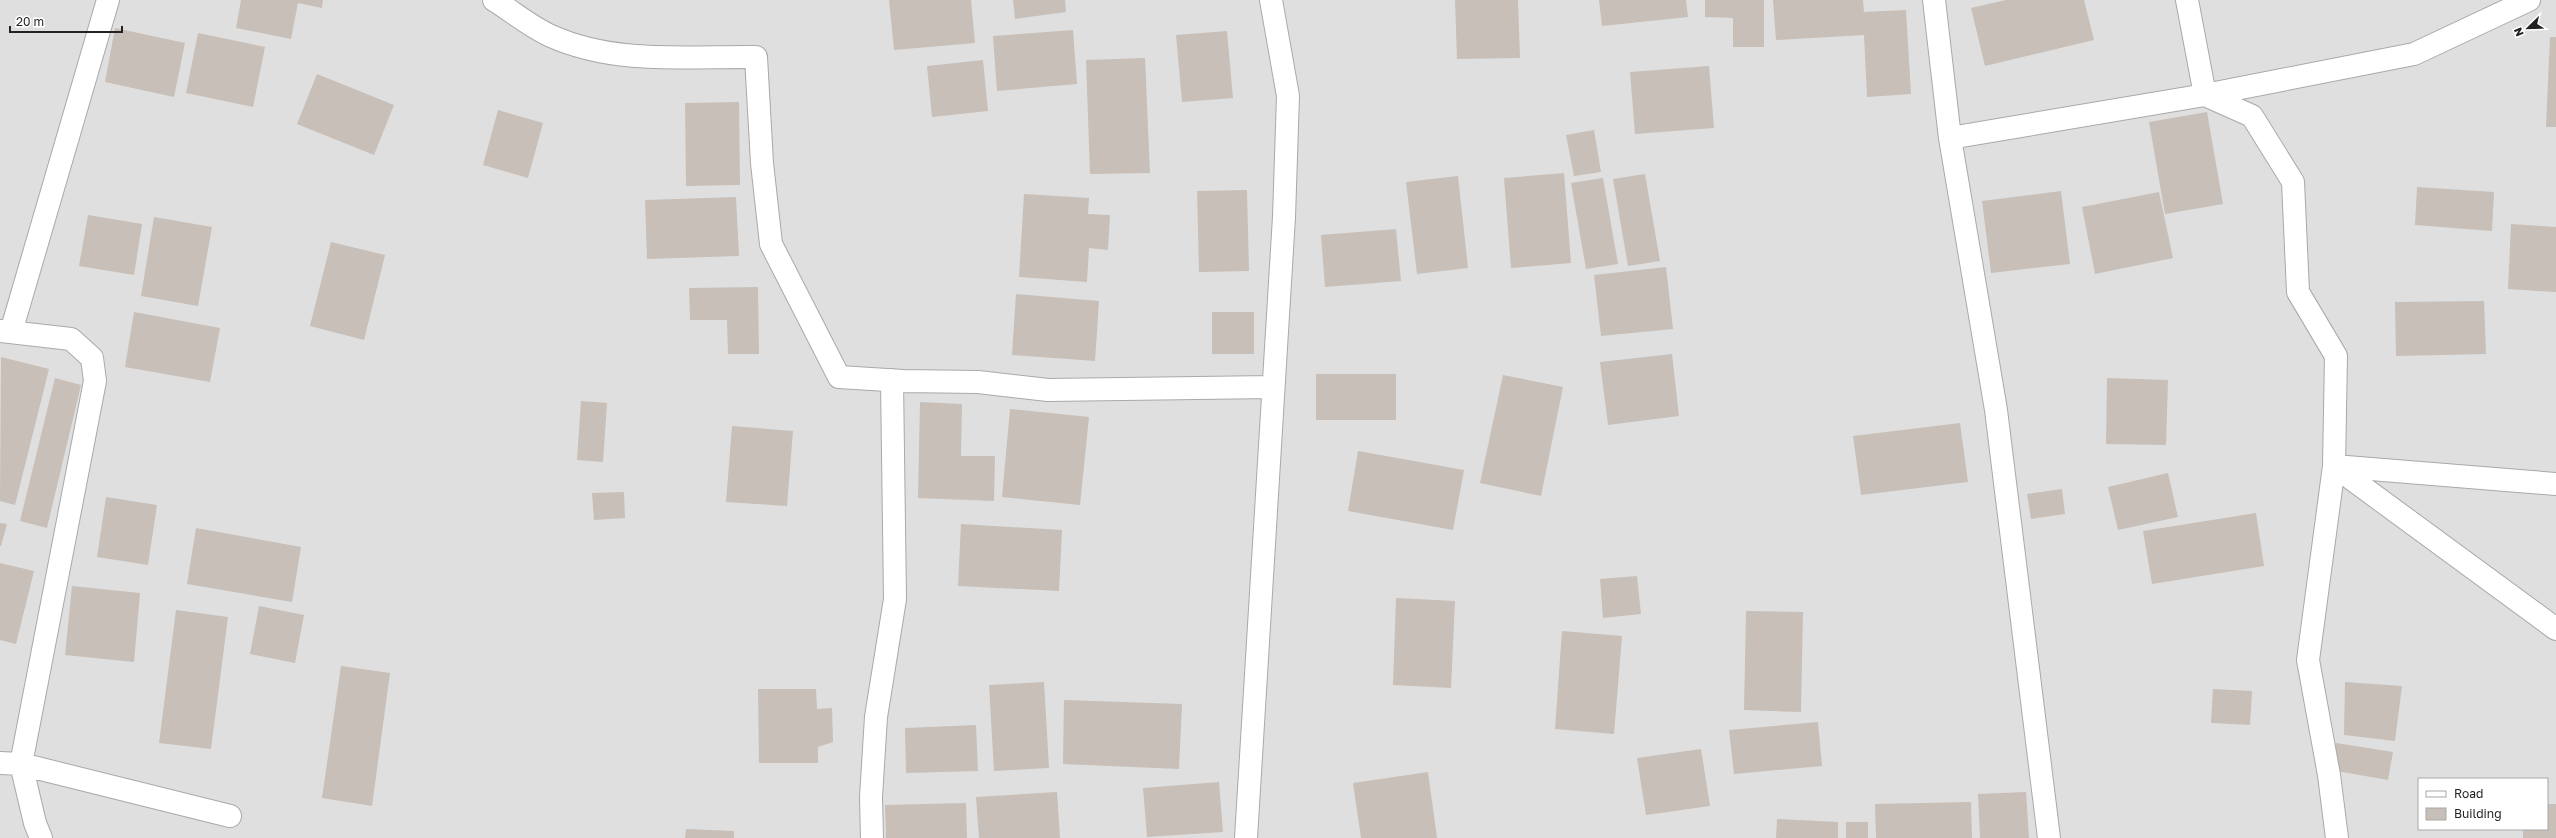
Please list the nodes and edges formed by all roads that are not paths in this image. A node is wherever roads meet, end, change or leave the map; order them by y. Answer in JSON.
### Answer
{"nodes":[{"id":1,"x":108,"y":0,"type":"edge"},
{"id":2,"x":494,"y":0,"type":"edge"},
{"id":3,"x":1271,"y":0,"type":"edge"},
{"id":4,"x":1934,"y":0,"type":"edge"},
{"id":5,"x":2187,"y":0,"type":"edge"},
{"id":6,"x":2529,"y":0,"type":"edge"},
{"id":7,"x":2205,"y":95,"type":"junction"},
{"id":8,"x":1950,"y":138,"type":"junction"},
{"id":9,"x":6,"y":332,"type":"edge"},
{"id":10,"x":892,"y":380,"type":"junction"},
{"id":11,"x":1273,"y":387,"type":"junction"},
{"id":12,"x":2334,"y":466,"type":"junction"},
{"id":13,"x":2556,"y":484,"type":"edge"},
{"id":14,"x":2556,"y":629,"type":"edge"},
{"id":15,"x":0,"y":763,"type":"edge"},
{"id":16,"x":21,"y":764,"type":"junction"},
{"id":17,"x":230,"y":816,"type":"dead end"},
{"id":18,"x":41,"y":838,"type":"edge"},
{"id":19,"x":872,"y":838,"type":"edge"},
{"id":20,"x":1246,"y":838,"type":"edge"},
{"id":21,"x":2049,"y":838,"type":"edge"},
{"id":22,"x":2337,"y":838,"type":"edge"}],
"edges":[{"from":1,"to":9,"type":"street"},
{"from":2,"to":10,"type":"street"},
{"from":3,"to":11,"type":"street"},
{"from":4,"to":8,"type":"street"},
{"from":5,"to":7,"type":"street"},
{"from":6,"to":7,"type":"street"},
{"from":7,"to":8,"type":"street"},
{"from":7,"to":12,"type":"street"},
{"from":8,"to":21,"type":"street"},
{"from":9,"to":16,"type":"street"},
{"from":10,"to":11,"type":"street"},
{"from":10,"to":19,"type":"street"},
{"from":11,"to":20,"type":"street"},
{"from":12,"to":13,"type":"street"},
{"from":12,"to":14,"type":"street"},
{"from":12,"to":22,"type":"street"},
{"from":15,"to":16,"type":"street"},
{"from":16,"to":17,"type":"street"},
{"from":16,"to":18,"type":"street"}]}
